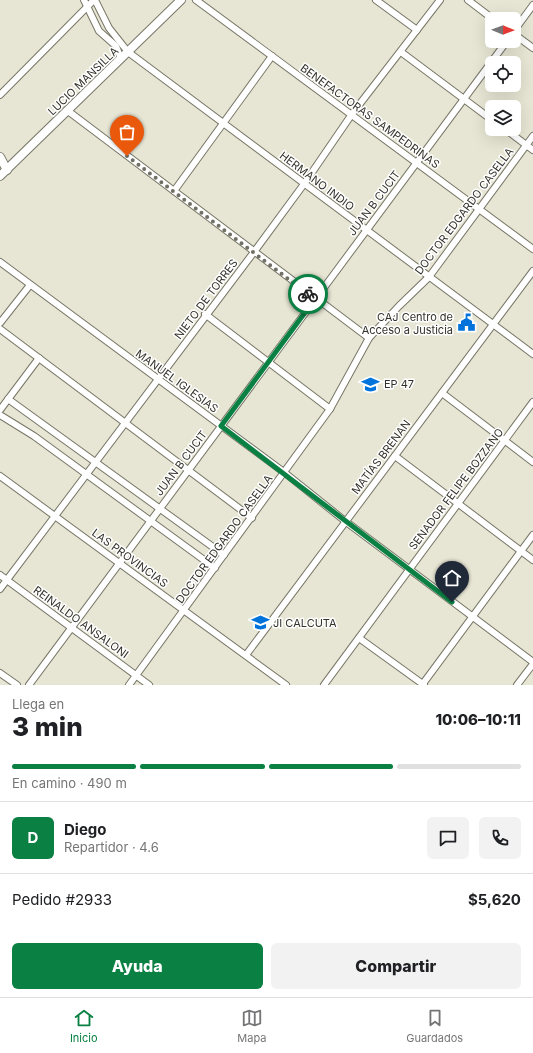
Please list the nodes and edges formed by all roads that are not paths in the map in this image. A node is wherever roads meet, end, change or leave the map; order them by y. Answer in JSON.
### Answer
{"nodes":[{"id":1,"x":84,"y":0,"type":"edge"},
{"id":2,"x":94,"y":0,"type":"edge"},
{"id":3,"x":181,"y":0,"type":"edge"},
{"id":4,"x":196,"y":0,"type":"edge"},
{"id":5,"x":376,"y":0,"type":"edge"},
{"id":6,"x":440,"y":0,"type":"edge"},
{"id":7,"x":468,"y":0,"type":"edge"},
{"id":8,"x":533,"y":6,"type":"edge"},
{"id":9,"x":87,"y":7,"type":"junction"},
{"id":10,"x":485,"y":13,"type":"edge"},
{"id":11,"x":521,"y":22,"type":"edge"},
{"id":12,"x":417,"y":30,"type":"junction"},
{"id":13,"x":521,"y":39,"type":"edge"},
{"id":14,"x":502,"y":48,"type":"edge"},
{"id":15,"x":533,"y":48,"type":"edge"},
{"id":16,"x":128,"y":52,"type":"junction"},
{"id":17,"x":401,"y":52,"type":"junction"},
{"id":18,"x":272,"y":56,"type":"junction"},
{"id":19,"x":121,"y":59,"type":"junction"},
{"id":20,"x":0,"y":95,"type":"edge"},
{"id":21,"x":464,"y":99,"type":"junction"},
{"id":22,"x":68,"y":111,"type":"junction"},
{"id":23,"x":352,"y":114,"type":"junction"},
{"id":24,"x":485,"y":115,"type":"edge"},
{"id":25,"x":224,"y":124,"type":"junction"},
{"id":26,"x":514,"y":136,"type":"edge"},
{"id":27,"x":533,"y":136,"type":"edge"},
{"id":28,"x":526,"y":145,"type":"junction"},
{"id":29,"x":533,"y":150,"type":"edge"},
{"id":30,"x":0,"y":157,"type":"edge"},
{"id":31,"x":417,"y":163,"type":"junction"},
{"id":32,"x":7,"y":170,"type":"junction"},
{"id":33,"x":0,"y":176,"type":"edge"},
{"id":34,"x":304,"y":184,"type":"junction"},
{"id":35,"x":174,"y":191,"type":"junction"},
{"id":36,"x":479,"y":209,"type":"junction"},
{"id":37,"x":366,"y":230,"type":"junction"},
{"id":38,"x":533,"y":249,"type":"edge"},
{"id":39,"x":254,"y":252,"type":"junction"},
{"id":40,"x":0,"y":262,"type":"edge"},
{"id":41,"x":533,"y":271,"type":"edge"},
{"id":42,"x":429,"y":277,"type":"junction"},
{"id":43,"x":30,"y":285,"type":"junction"},
{"id":44,"x":315,"y":299,"type":"junction"},
{"id":45,"x":205,"y":314,"type":"junction"},
{"id":46,"x":0,"y":323,"type":"edge"},
{"id":47,"x":493,"y":325,"type":"junction"},
{"id":48,"x":0,"y":329,"type":"edge"},
{"id":49,"x":369,"y":338,"type":"junction"},
{"id":50,"x":533,"y":354,"type":"edge"},
{"id":51,"x":39,"y":358,"type":"junction"},
{"id":52,"x":269,"y":362,"type":"junction"},
{"id":53,"x":158,"y":379,"type":"junction"},
{"id":54,"x":442,"y":393,"type":"junction"},
{"id":55,"x":8,"y":399,"type":"junction"},
{"id":56,"x":533,"y":402,"type":"edge"},
{"id":57,"x":330,"y":409,"type":"junction"},
{"id":58,"x":0,"y":410,"type":"edge"},
{"id":59,"x":0,"y":416,"type":"edge"},
{"id":60,"x":124,"y":423,"type":"junction"},
{"id":61,"x":221,"y":426,"type":"junction"},
{"id":62,"x":505,"y":440,"type":"junction"},
{"id":63,"x":395,"y":456,"type":"junction"},
{"id":64,"x":533,"y":462,"type":"edge"},
{"id":65,"x":95,"y":463,"type":"junction"},
{"id":66,"x":187,"y":471,"type":"junction"},
{"id":67,"x":285,"y":473,"type":"junction"},
{"id":68,"x":87,"y":474,"type":"junction"},
{"id":69,"x":0,"y":476,"type":"edge"},
{"id":70,"x":458,"y":504,"type":"junction"},
{"id":71,"x":160,"y":508,"type":"junction"},
{"id":72,"x":54,"y":515,"type":"junction"},
{"id":73,"x":252,"y":518,"type":"junction"},
{"id":74,"x":151,"y":520,"type":"junction"},
{"id":75,"x":345,"y":521,"type":"junction"},
{"id":76,"x":533,"y":535,"type":"edge"},
{"id":77,"x":521,"y":552,"type":"junction"},
{"id":78,"x":224,"y":556,"type":"junction"},
{"id":79,"x":533,"y":560,"type":"edge"},
{"id":80,"x":119,"y":563,"type":"junction"},
{"id":81,"x":215,"y":568,"type":"junction"},
{"id":82,"x":409,"y":569,"type":"junction"},
{"id":83,"x":0,"y":575,"type":"edge"},
{"id":84,"x":7,"y":580,"type":"junction"},
{"id":85,"x":0,"y":589,"type":"edge"},
{"id":86,"x":184,"y":610,"type":"junction"},
{"id":87,"x":473,"y":618,"type":"junction"},
{"id":88,"x":71,"y":628,"type":"junction"},
{"id":89,"x":359,"y":638,"type":"junction"},
{"id":90,"x":246,"y":655,"type":"junction"},
{"id":91,"x":533,"y":663,"type":"edge"},
{"id":92,"x":0,"y":673,"type":"edge"},
{"id":93,"x":136,"y":675,"type":"junction"},
{"id":94,"x":17,"y":685,"type":"edge"},
{"id":95,"x":28,"y":685,"type":"edge"},
{"id":96,"x":129,"y":685,"type":"edge"},
{"id":97,"x":149,"y":685,"type":"edge"},
{"id":98,"x":286,"y":685,"type":"edge"},
{"id":99,"x":324,"y":685,"type":"edge"},
{"id":100,"x":422,"y":685,"type":"edge"},
{"id":101,"x":517,"y":685,"type":"edge"}],
"edges":[{"from":1,"to":9,"type":"street"},
{"from":2,"to":9,"type":"street"},
{"from":2,"to":16,"type":"street","name":"HERMANO INDIO"},
{"from":3,"to":16,"type":"main road","name":"LUCIO MANSILLA"},
{"from":4,"to":18,"type":"street","name":"BENEFACTORAS SAMPEDRINAS"},
{"from":5,"to":12,"type":"street"},
{"from":6,"to":12,"type":"street","name":"NIETO DE TORRES"},
{"from":7,"to":10,"type":"street"},
{"from":8,"to":11,"type":"street"},
{"from":9,"to":19,"type":"street"},
{"from":9,"to":20,"type":"street"},
{"from":12,"to":17,"type":"street","name":"NIETO DE TORRES"},
{"from":13,"to":15,"type":"street"},
{"from":14,"to":21,"type":"street","name":"JUAN B CUCIT"},
{"from":16,"to":19,"type":"main road","name":"LUCIO MANSILLA"},
{"from":16,"to":25,"type":"street","name":"HERMANO INDIO"},
{"from":17,"to":21,"type":"street"},
{"from":17,"to":23,"type":"street","name":"NIETO DE TORRES"},
{"from":18,"to":23,"type":"street","name":"BENEFACTORAS SAMPEDRINAS"},
{"from":18,"to":25,"type":"street"},
{"from":19,"to":22,"type":"main road","name":"LUCIO MANSILLA"},
{"from":21,"to":24,"type":"street"},
{"from":21,"to":31,"type":"street","name":"JUAN B CUCIT"},
{"from":22,"to":32,"type":"main road","name":"LUCIO MANSILLA"},
{"from":22,"to":35,"type":"street"},
{"from":23,"to":31,"type":"street","name":"BENEFACTORAS SAMPEDRINAS"},
{"from":23,"to":34,"type":"street","name":"NIETO DE TORRES"},
{"from":25,"to":34,"type":"street","name":"HERMANO INDIO"},
{"from":25,"to":35,"type":"street"},
{"from":26,"to":28,"type":"street"},
{"from":27,"to":28,"type":"street","name":"DOCTOR EDGARDO CASELLA"},
{"from":28,"to":29,"type":"street"},
{"from":28,"to":36,"type":"street","name":"DOCTOR EDGARDO CASELLA"},
{"from":30,"to":32,"type":"main road"},
{"from":31,"to":36,"type":"street","name":"BENEFACTORAS SAMPEDRINAS"},
{"from":31,"to":37,"type":"street","name":"JUAN B CUCIT"},
{"from":32,"to":33,"type":"main road","name":"LUCIO MANSILLA"},
{"from":34,"to":37,"type":"street","name":"HERMANO INDIO"},
{"from":34,"to":39,"type":"street","name":"NIETO DE TORRES"},
{"from":35,"to":39,"type":"street"},
{"from":36,"to":38,"type":"street","name":"BENEFACTORAS SAMPEDRINAS"},
{"from":36,"to":42,"type":"street","name":"DOCTOR EDGARDO CASELLA"},
{"from":37,"to":42,"type":"street","name":"HERMANO INDIO"},
{"from":37,"to":44,"type":"street","name":"JUAN B CUCIT"},
{"from":39,"to":44,"type":"street"},
{"from":39,"to":45,"type":"street","name":"NIETO DE TORRES"},
{"from":40,"to":43,"type":"street","name":"MANUEL IGLESIAS"},
{"from":41,"to":47,"type":"street","name":"MATÍAS BRENAN"},
{"from":42,"to":47,"type":"street","name":"HERMANO INDIO"},
{"from":42,"to":49,"type":"street","name":"DOCTOR EDGARDO CASELLA"},
{"from":43,"to":46,"type":"street"},
{"from":43,"to":53,"type":"street","name":"MANUEL IGLESIAS"},
{"from":44,"to":49,"type":"street"},
{"from":44,"to":52,"type":"street","name":"JUAN B CUCIT"},
{"from":45,"to":52,"type":"street"},
{"from":45,"to":53,"type":"street","name":"NIETO DE TORRES"},
{"from":47,"to":50,"type":"street","name":"HERMANO INDIO"},
{"from":47,"to":54,"type":"street","name":"MATÍAS BRENAN"},
{"from":48,"to":51,"type":"street"},
{"from":49,"to":57,"type":"street","name":"DOCTOR EDGARDO CASELLA"},
{"from":51,"to":55,"type":"street"},
{"from":51,"to":60,"type":"street"},
{"from":52,"to":57,"type":"street"},
{"from":52,"to":61,"type":"street","name":"JUAN B CUCIT"},
{"from":53,"to":60,"type":"street","name":"NIETO DE TORRES"},
{"from":53,"to":61,"type":"street","name":"MANUEL IGLESIAS"},
{"from":54,"to":62,"type":"street"},
{"from":54,"to":63,"type":"street","name":"MATÍAS BRENAN"},
{"from":55,"to":58,"type":"street"},
{"from":55,"to":65,"type":"street"},
{"from":56,"to":62,"type":"street","name":"SENADOR FELIPE BOZZANO"},
{"from":57,"to":67,"type":"street","name":"DOCTOR EDGARDO CASELLA"},
{"from":59,"to":68,"type":"street"},
{"from":60,"to":65,"type":"street","name":"NIETO DE TORRES"},
{"from":60,"to":66,"type":"street"},
{"from":61,"to":66,"type":"street","name":"JUAN B CUCIT"},
{"from":61,"to":67,"type":"street","name":"MANUEL IGLESIAS"},
{"from":62,"to":64,"type":"street"},
{"from":62,"to":70,"type":"street","name":"SENADOR FELIPE BOZZANO"},
{"from":63,"to":70,"type":"street"},
{"from":63,"to":75,"type":"street","name":"MATÍAS BRENAN"},
{"from":65,"to":68,"type":"street","name":"NIETO DE TORRES"},
{"from":65,"to":71,"type":"street"},
{"from":66,"to":71,"type":"street","name":"JUAN B CUCIT"},
{"from":66,"to":73,"type":"street"},
{"from":67,"to":73,"type":"street","name":"DOCTOR EDGARDO CASELLA"},
{"from":67,"to":75,"type":"street","name":"MANUEL IGLESIAS"},
{"from":68,"to":72,"type":"street","name":"NIETO DE TORRES"},
{"from":68,"to":74,"type":"street"},
{"from":69,"to":72,"type":"street","name":"LAS PROVINCIAS"},
{"from":70,"to":77,"type":"street"},
{"from":70,"to":82,"type":"street","name":"SENADOR FELIPE BOZZANO"},
{"from":71,"to":74,"type":"street","name":"JUAN B CUCIT"},
{"from":71,"to":78,"type":"street"},
{"from":72,"to":80,"type":"street","name":"LAS PROVINCIAS"},
{"from":72,"to":84,"type":"street","name":"NIETO DE TORRES"},
{"from":73,"to":78,"type":"street","name":"DOCTOR EDGARDO CASELLA"},
{"from":74,"to":80,"type":"street","name":"JUAN B CUCIT"},
{"from":74,"to":81,"type":"street"},
{"from":75,"to":82,"type":"street","name":"MANUEL IGLESIAS"},
{"from":75,"to":90,"type":"street","name":"MATÍAS BRENAN"},
{"from":76,"to":77,"type":"street"},
{"from":77,"to":79,"type":"street"},
{"from":77,"to":87,"type":"street"},
{"from":78,"to":81,"type":"street","name":"DOCTOR EDGARDO CASELLA"},
{"from":80,"to":86,"type":"street","name":"LAS PROVINCIAS"},
{"from":80,"to":88,"type":"street","name":"JUAN B CUCIT"},
{"from":81,"to":86,"type":"street","name":"DOCTOR EDGARDO CASELLA"},
{"from":82,"to":87,"type":"street","name":"MANUEL IGLESIAS"},
{"from":82,"to":89,"type":"street","name":"SENADOR FELIPE BOZZANO"},
{"from":83,"to":84,"type":"street","name":"REINALDO ANSALONI"},
{"from":84,"to":85,"type":"street","name":"NIETO DE TORRES"},
{"from":84,"to":88,"type":"street","name":"REINALDO ANSALONI"},
{"from":86,"to":90,"type":"street","name":"LAS PROVINCIAS"},
{"from":86,"to":93,"type":"street","name":"DOCTOR EDGARDO CASELLA"},
{"from":87,"to":91,"type":"street","name":"MANUEL IGLESIAS"},
{"from":87,"to":100,"type":"street"},
{"from":88,"to":93,"type":"street","name":"REINALDO ANSALONI"},
{"from":88,"to":95,"type":"street","name":"JUAN B CUCIT"},
{"from":89,"to":99,"type":"street","name":"SENADOR FELIPE BOZZANO"},
{"from":89,"to":100,"type":"street"},
{"from":90,"to":98,"type":"street","name":"LAS PROVINCIAS"},
{"from":91,"to":101,"type":"street"},
{"from":92,"to":94,"type":"street"},
{"from":93,"to":96,"type":"street","name":"DOCTOR EDGARDO CASELLA"},
{"from":93,"to":97,"type":"street","name":"REINALDO ANSALONI"}]}
